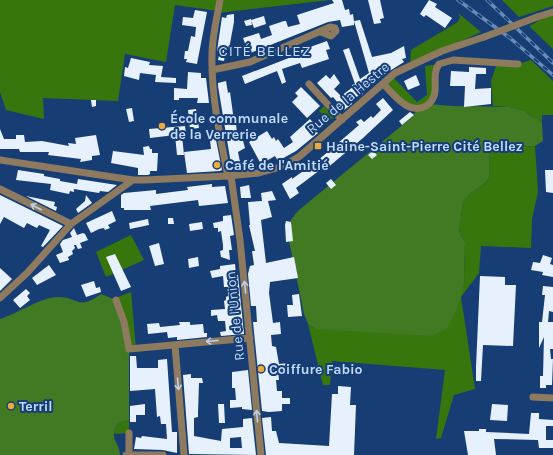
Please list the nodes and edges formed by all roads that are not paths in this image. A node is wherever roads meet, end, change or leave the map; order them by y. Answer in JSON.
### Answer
{"nodes":[{"id":1,"x":220,"y":0,"type":"edge"},
{"id":2,"x":553,"y":12,"type":"edge"},
{"id":3,"x":321,"y":32,"type":"dead end"},
{"id":4,"x":518,"y":64,"type":"dead end"},
{"id":5,"x":212,"y":70,"type":"junction"},
{"id":6,"x":309,"y":84,"type":"dead end"},
{"id":7,"x":383,"y":84,"type":"junction"},
{"id":8,"x":342,"y":120,"type":"junction"},
{"id":9,"x":0,"y":160,"type":"edge"},
{"id":10,"x":230,"y":176,"type":"junction"},
{"id":11,"x":133,"y":180,"type":"junction"},
{"id":12,"x":0,"y":189,"type":"edge"},
{"id":13,"x":71,"y":224,"type":"junction"},
{"id":14,"x":0,"y":298,"type":"edge"},
{"id":15,"x":116,"y":300,"type":"dead end"},
{"id":16,"x":250,"y":338,"type":"junction"},
{"id":17,"x":175,"y":345,"type":"junction"},
{"id":18,"x":533,"y":397,"type":"dead end"},
{"id":19,"x":553,"y":398,"type":"edge"},
{"id":20,"x":129,"y":433,"type":"dead end"},
{"id":21,"x":128,"y":454,"type":"edge"},
{"id":22,"x":163,"y":455,"type":"edge"},
{"id":23,"x":184,"y":455,"type":"edge"},
{"id":24,"x":261,"y":455,"type":"edge"}],
"edges":[{"from":1,"to":5,"type":"street","name":"Rue de l'Union"},
{"from":2,"to":7,"type":"street","name":"Rue de la Hestre","bridge":true},
{"from":3,"to":5,"type":"street"},
{"from":4,"to":7,"type":"street"},
{"from":5,"to":10,"type":"street","name":"Rue de l'Union"},
{"from":6,"to":8,"type":"street"},
{"from":7,"to":8,"type":"street","name":"Rue de la Hestre"},
{"from":8,"to":10,"type":"street","name":"Rue de la Hestre"},
{"from":9,"to":11,"type":"street","name":"Rue de la Hestre"},
{"from":10,"to":11,"type":"street","name":"Rue de la Hestre"},
{"from":16,"to":10,"type":"street","name":"Rue de l'Union","one_way":true},
{"from":11,"to":13,"type":"street"},
{"from":13,"to":12,"type":"street","one_way":true},
{"from":13,"to":14,"type":"street"},
{"from":15,"to":17,"type":"street"},
{"from":16,"to":17,"type":"street","one_way":true},
{"from":24,"to":16,"type":"street","name":"Rue de l'Union","one_way":true},
{"from":17,"to":23,"type":"street","one_way":true},
{"from":18,"to":19,"type":"street"},
{"from":20,"to":21,"type":"street"},
{"from":21,"to":22,"type":"street"}]}
